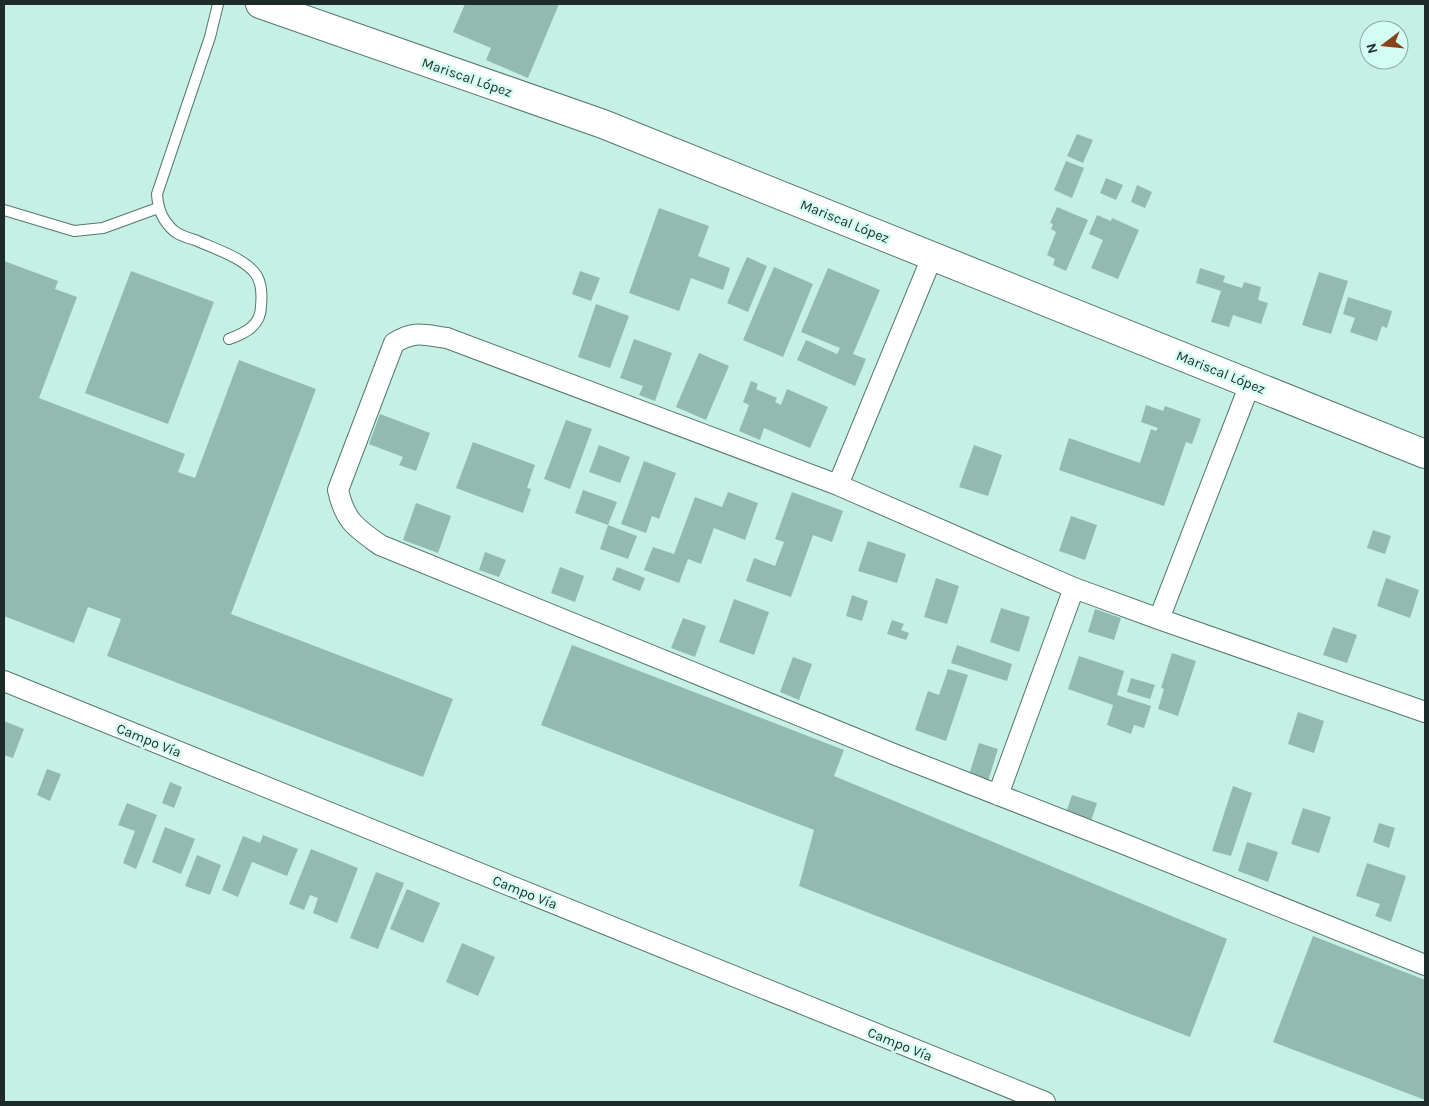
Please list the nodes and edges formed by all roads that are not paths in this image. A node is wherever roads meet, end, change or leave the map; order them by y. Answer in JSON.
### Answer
{"nodes":[{"id":1,"x":218,"y":4,"type":"edge"},
{"id":2,"x":260,"y":4,"type":"edge"},
{"id":3,"x":158,"y":208,"type":"junction"},
{"id":4,"x":4,"y":210,"type":"edge"},
{"id":5,"x":932,"y":257,"type":"junction"},
{"id":6,"x":229,"y":339,"type":"dead end"},
{"id":7,"x":1250,"y":384,"type":"junction"},
{"id":8,"x":1425,"y":454,"type":"edge"},
{"id":9,"x":838,"y":485,"type":"junction"},
{"id":10,"x":1074,"y":588,"type":"junction"},
{"id":11,"x":1160,"y":620,"type":"junction"},
{"id":12,"x":4,"y":681,"type":"edge"},
{"id":13,"x":1425,"y":712,"type":"edge"},
{"id":14,"x":998,"y":795,"type":"junction"},
{"id":15,"x":1425,"y":965,"type":"edge"},
{"id":16,"x":1045,"y":1102,"type":"edge"}],
"edges":[{"from":1,"to":3,"type":"lane"},
{"from":2,"to":5,"type":"street","name":"Mariscal López"},
{"from":3,"to":4,"type":"lane"},
{"from":3,"to":6,"type":"lane"},
{"from":5,"to":7,"type":"street","name":"Mariscal López"},
{"from":5,"to":9,"type":"street"},
{"from":7,"to":8,"type":"street","name":"Mariscal López"},
{"from":7,"to":11,"type":"street"},
{"from":9,"to":10,"type":"street"},
{"from":9,"to":14,"type":"street"},
{"from":10,"to":11,"type":"street"},
{"from":10,"to":14,"type":"street"},
{"from":11,"to":13,"type":"street"},
{"from":12,"to":16,"type":"street","name":"Campo Vía"},
{"from":14,"to":15,"type":"street"}]}
